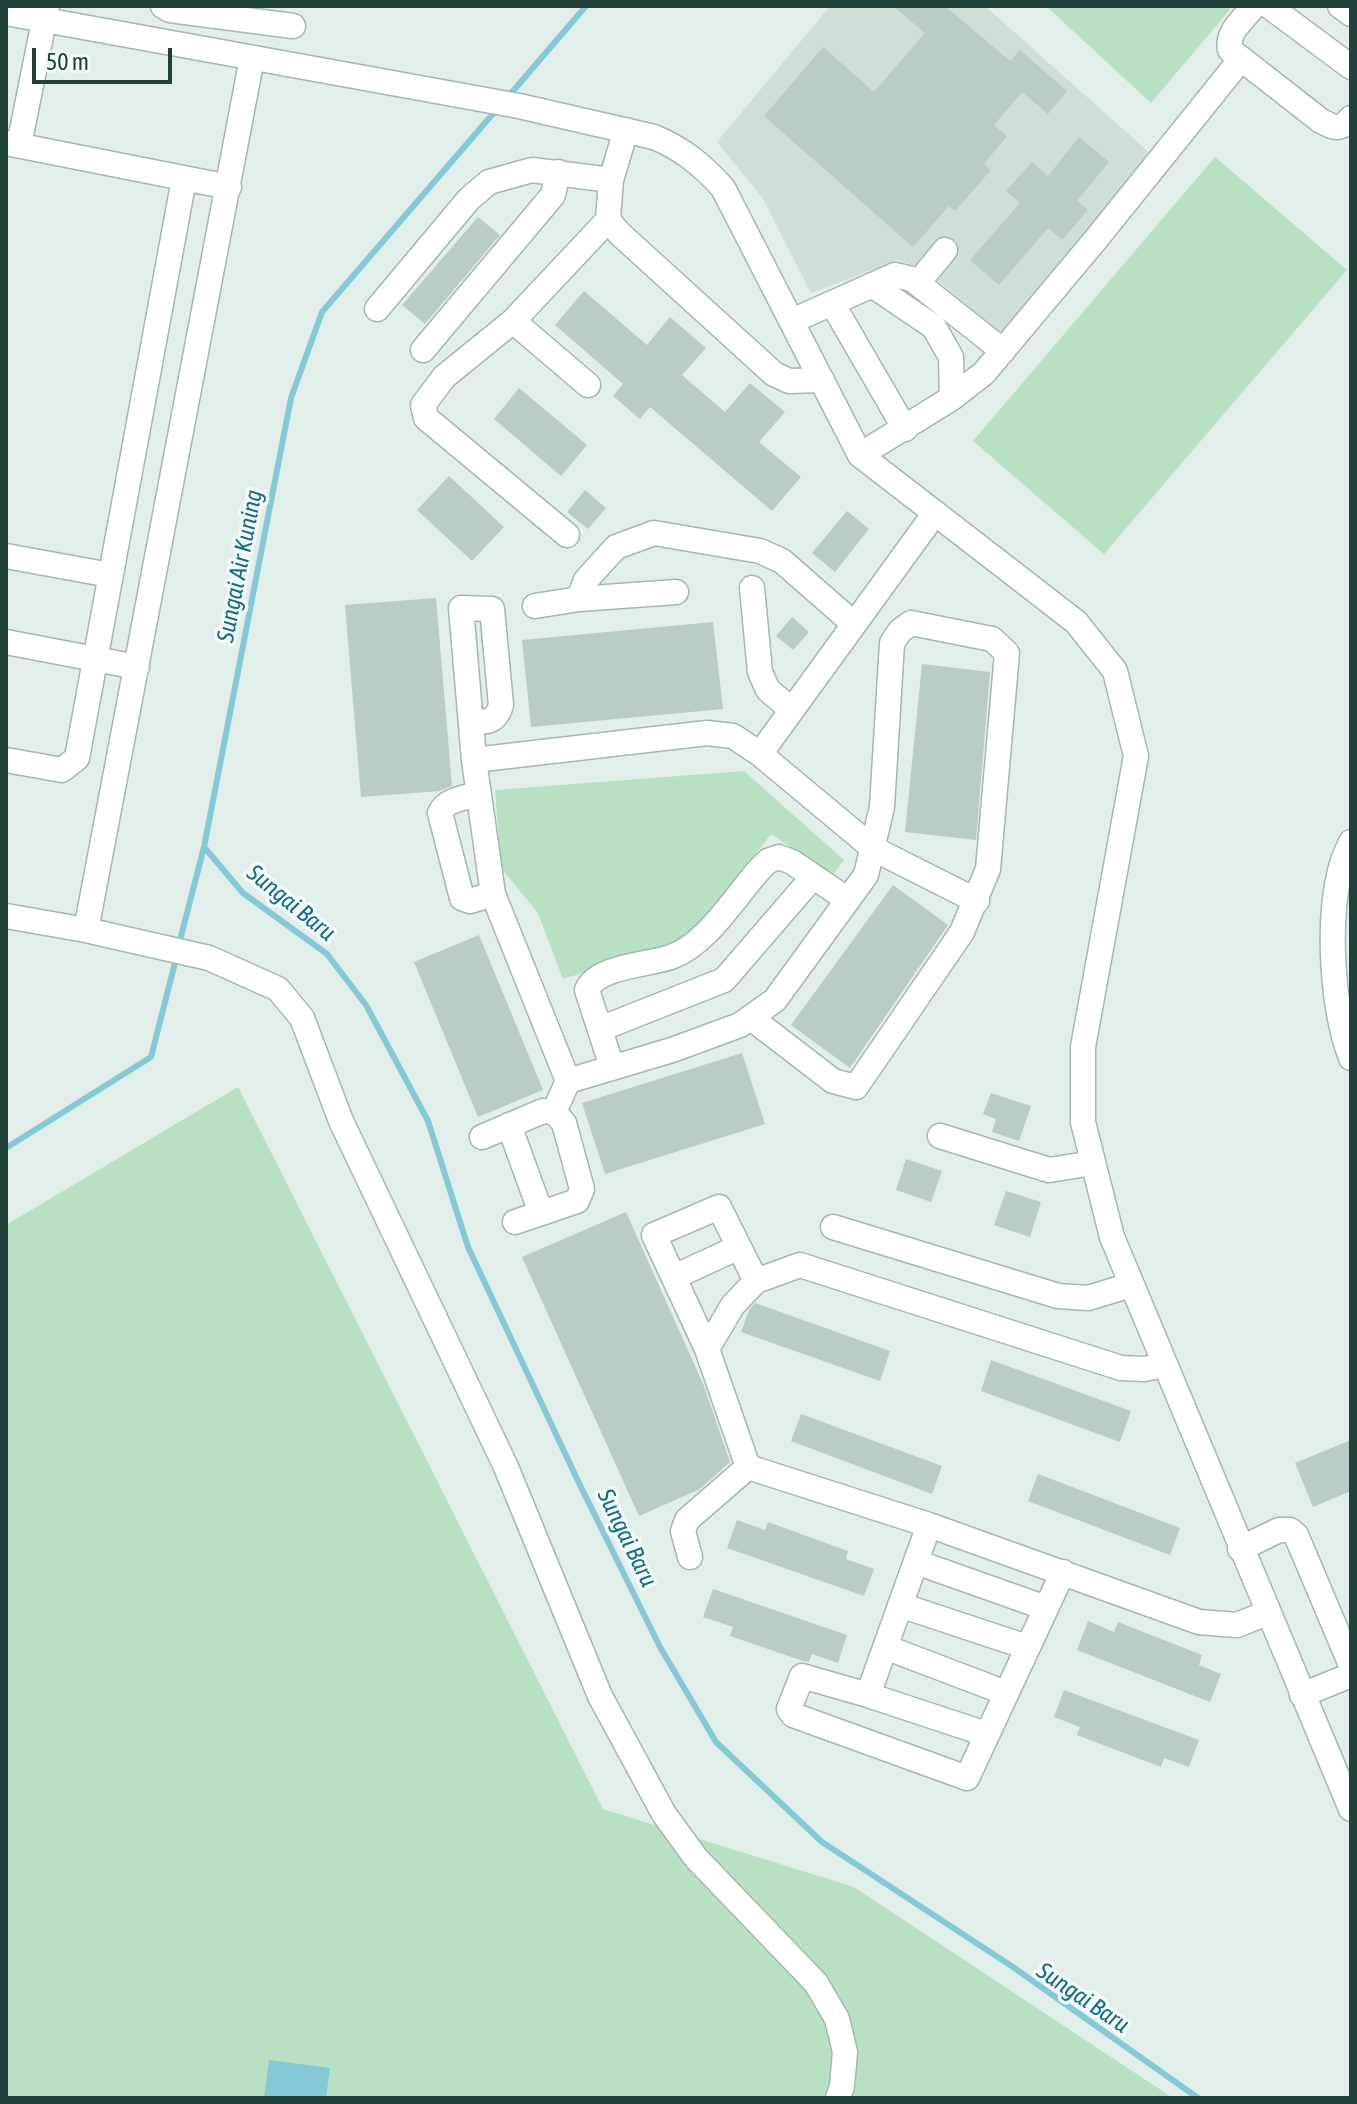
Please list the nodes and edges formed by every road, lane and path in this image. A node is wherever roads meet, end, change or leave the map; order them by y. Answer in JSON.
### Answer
{"nodes":[{"id":1,"x":163,"y":6,"type":"edge"},
{"id":2,"x":1254,"y":6,"type":"edge"},
{"id":3,"x":1269,"y":6,"type":"edge"},
{"id":4,"x":1340,"y":6,"type":"edge"},
{"id":5,"x":46,"y":13,"type":"edge"},
{"id":6,"x":1351,"y":14,"type":"edge"},
{"id":7,"x":295,"y":16,"type":"edge"},
{"id":8,"x":8,"y":18,"type":"edge"},
{"id":9,"x":252,"y":58,"type":"junction"},
{"id":10,"x":1241,"y":59,"type":"junction"},
{"id":11,"x":285,"y":65,"type":"junction"},
{"id":12,"x":1351,"y":67,"type":"edge"},
{"id":13,"x":1351,"y":118,"type":"edge"},
{"id":14,"x":626,"y":130,"type":"junction"},
{"id":15,"x":12,"y":144,"type":"edge"},
{"id":16,"x":558,"y":172,"type":"junction"},
{"id":17,"x":184,"y":179,"type":"junction"},
{"id":18,"x":611,"y":180,"type":"junction"},
{"id":19,"x":229,"y":187,"type":"junction"},
{"id":20,"x":608,"y":220,"type":"junction"},
{"id":21,"x":945,"y":250,"type":"dead end"},
{"id":22,"x":918,"y":283,"type":"junction"},
{"id":23,"x":872,"y":285,"type":"junction"},
{"id":24,"x":832,"y":303,"type":"junction"},
{"id":25,"x":377,"y":309,"type":"dead end"},
{"id":26,"x":513,"y":321,"type":"junction"},
{"id":27,"x":792,"y":321,"type":"junction"},
{"id":28,"x":423,"y":350,"type":"dead end"},
{"id":29,"x":1003,"y":351,"type":"junction"},
{"id":30,"x":822,"y":380,"type":"junction"},
{"id":31,"x":588,"y":385,"type":"dead end"},
{"id":32,"x":952,"y":398,"type":"junction"},
{"id":33,"x":905,"y":429,"type":"junction"},
{"id":34,"x":860,"y":455,"type":"junction"},
{"id":35,"x":935,"y":513,"type":"junction"},
{"id":36,"x":567,"y":535,"type":"dead end"},
{"id":37,"x":6,"y":556,"type":"edge"},
{"id":38,"x":110,"y":575,"type":"junction"},
{"id":39,"x":752,"y":588,"type":"dead end"},
{"id":40,"x":676,"y":592,"type":"dead end"},
{"id":41,"x":579,"y":599,"type":"junction"},
{"id":42,"x":535,"y":606,"type":"dead end"},
{"id":43,"x":854,"y":624,"type":"junction"},
{"id":44,"x":6,"y":642,"type":"edge"},
{"id":45,"x":95,"y":658,"type":"junction"},
{"id":46,"x":137,"y":667,"type":"junction"},
{"id":47,"x":792,"y":710,"type":"junction"},
{"id":48,"x":471,"y":722,"type":"dead end"},
{"id":49,"x":760,"y":754,"type":"junction"},
{"id":50,"x":6,"y":760,"type":"edge"},
{"id":51,"x":474,"y":760,"type":"junction"},
{"id":52,"x":479,"y":794,"type":"junction"},
{"id":53,"x":1351,"y":842,"type":"edge"},
{"id":54,"x":874,"y":849,"type":"junction"},
{"id":55,"x":813,"y":877,"type":"junction"},
{"id":56,"x":493,"y":894,"type":"junction"},
{"id":57,"x":848,"y":900,"type":"junction"},
{"id":58,"x":977,"y":901,"type":"junction"},
{"id":59,"x":6,"y":916,"type":"edge"},
{"id":60,"x":86,"y":930,"type":"junction"},
{"id":61,"x":751,"y":1018,"type":"junction"},
{"id":62,"x":600,"y":1029,"type":"junction"},
{"id":63,"x":1351,"y":1058,"type":"edge"},
{"id":64,"x":612,"y":1067,"type":"junction"},
{"id":65,"x":568,"y":1081,"type":"junction"},
{"id":66,"x":554,"y":1112,"type":"junction"},
{"id":67,"x":509,"y":1125,"type":"junction"},
{"id":68,"x":940,"y":1136,"type":"dead end"},
{"id":69,"x":482,"y":1137,"type":"dead end"},
{"id":70,"x":1093,"y":1163,"type":"junction"},
{"id":71,"x":541,"y":1213,"type":"junction"},
{"id":72,"x":515,"y":1222,"type":"dead end"},
{"id":73,"x":833,"y":1227,"type":"dead end"},
{"id":74,"x":739,"y":1247,"type":"junction"},
{"id":75,"x":674,"y":1277,"type":"junction"},
{"id":76,"x":756,"y":1281,"type":"junction"},
{"id":77,"x":1131,"y":1285,"type":"junction"},
{"id":78,"x":707,"y":1349,"type":"junction"},
{"id":79,"x":1164,"y":1365,"type":"junction"},
{"id":80,"x":748,"y":1467,"type":"junction"},
{"id":81,"x":929,"y":1525,"type":"junction"},
{"id":82,"x":1240,"y":1549,"type":"junction"},
{"id":83,"x":690,"y":1557,"type":"dead end"},
{"id":84,"x":916,"y":1562,"type":"junction"},
{"id":85,"x":1063,"y":1572,"type":"junction"},
{"id":86,"x":900,"y":1605,"type":"junction"},
{"id":87,"x":1046,"y":1608,"type":"junction"},
{"id":88,"x":1267,"y":1613,"type":"junction"},
{"id":89,"x":885,"y":1647,"type":"junction"},
{"id":90,"x":1027,"y":1647,"type":"junction"},
{"id":91,"x":1351,"y":1665,"type":"edge"},
{"id":92,"x":1351,"y":1675,"type":"edge"},
{"id":93,"x":1006,"y":1693,"type":"junction"},
{"id":94,"x":868,"y":1695,"type":"junction"},
{"id":95,"x":1302,"y":1695,"type":"junction"},
{"id":96,"x":986,"y":1734,"type":"junction"},
{"id":97,"x":1351,"y":1809,"type":"edge"},
{"id":98,"x":838,"y":2098,"type":"edge"}],
"edges":[{"from":1,"to":7,"type":"street"},
{"from":2,"to":10,"type":"street"},
{"from":3,"to":12,"type":"street"},
{"from":4,"to":6,"type":"street"},
{"from":5,"to":8,"type":"street"},
{"from":5,"to":9,"type":"street"},
{"from":5,"to":15,"type":"street"},
{"from":7,"to":11,"type":"street"},
{"from":9,"to":11,"type":"street"},
{"from":9,"to":19,"type":"street"},
{"from":10,"to":13,"type":"street"},
{"from":10,"to":29,"type":"street"},
{"from":11,"to":14,"type":"street"},
{"from":14,"to":18,"type":"street"},
{"from":14,"to":27,"type":"street"},
{"from":15,"to":17,"type":"street"},
{"from":16,"to":18,"type":"street"},
{"from":16,"to":25,"type":"street"},
{"from":16,"to":28,"type":"street"},
{"from":17,"to":19,"type":"street"},
{"from":17,"to":38,"type":"street"},
{"from":18,"to":20,"type":"street"},
{"from":19,"to":46,"type":"street"},
{"from":20,"to":26,"type":"street"},
{"from":20,"to":30,"type":"street"},
{"from":21,"to":22,"type":"street"},
{"from":22,"to":23,"type":"street"},
{"from":22,"to":29,"type":"street"},
{"from":23,"to":24,"type":"street"},
{"from":23,"to":32,"type":"street"},
{"from":24,"to":27,"type":"street"},
{"from":24,"to":33,"type":"street"},
{"from":26,"to":31,"type":"street"},
{"from":26,"to":36,"type":"street"},
{"from":27,"to":30,"type":"street"},
{"from":29,"to":32,"type":"street"},
{"from":30,"to":34,"type":"street"},
{"from":32,"to":33,"type":"street"},
{"from":33,"to":34,"type":"street"},
{"from":34,"to":35,"type":"street"},
{"from":35,"to":43,"type":"street"},
{"from":35,"to":70,"type":"street"},
{"from":37,"to":38,"type":"street"},
{"from":38,"to":45,"type":"street"},
{"from":39,"to":47,"type":"street"},
{"from":40,"to":41,"type":"street"},
{"from":41,"to":42,"type":"street"},
{"from":41,"to":43,"type":"street"},
{"from":43,"to":47,"type":"street"},
{"from":44,"to":45,"type":"street"},
{"from":45,"to":46,"type":"street"},
{"from":45,"to":50,"type":"street"},
{"from":46,"to":60,"type":"street"},
{"from":47,"to":49,"type":"street"},
{"from":48,"to":51,"type":"street"},
{"from":49,"to":51,"type":"street"},
{"from":49,"to":54,"type":"street"},
{"from":51,"to":52,"type":"street"},
{"from":52,"to":56,"type":"street"},
{"from":52,"to":56,"type":"street"},
{"from":53,"to":63,"type":"street"},
{"from":54,"to":57,"type":"street"},
{"from":54,"to":58,"type":"street"},
{"from":54,"to":58,"type":"street"},
{"from":55,"to":57,"type":"street"},
{"from":55,"to":62,"type":"street"},
{"from":55,"to":62,"type":"street"},
{"from":56,"to":65,"type":"street"},
{"from":57,"to":61,"type":"street"},
{"from":58,"to":61,"type":"street"},
{"from":59,"to":60,"type":"street"},
{"from":60,"to":98,"type":"street"},
{"from":61,"to":64,"type":"street"},
{"from":62,"to":64,"type":"street"},
{"from":64,"to":65,"type":"street"},
{"from":65,"to":66,"type":"street"},
{"from":66,"to":67,"type":"street"},
{"from":66,"to":71,"type":"street"},
{"from":67,"to":69,"type":"street"},
{"from":67,"to":71,"type":"street"},
{"from":68,"to":70,"type":"street"},
{"from":70,"to":77,"type":"street"},
{"from":71,"to":72,"type":"street"},
{"from":73,"to":77,"type":"street"},
{"from":74,"to":75,"type":"street"},
{"from":74,"to":75,"type":"street"},
{"from":74,"to":76,"type":"street"},
{"from":75,"to":78,"type":"street"},
{"from":76,"to":78,"type":"street"},
{"from":76,"to":79,"type":"street"},
{"from":77,"to":79,"type":"street"},
{"from":78,"to":80,"type":"street"},
{"from":79,"to":82,"type":"street"},
{"from":80,"to":81,"type":"street"},
{"from":80,"to":83,"type":"street"},
{"from":81,"to":84,"type":"street"},
{"from":81,"to":85,"type":"street"},
{"from":82,"to":88,"type":"street"},
{"from":82,"to":91,"type":"street"},
{"from":84,"to":86,"type":"street"},
{"from":84,"to":87,"type":"street"},
{"from":85,"to":87,"type":"street"},
{"from":85,"to":88,"type":"street"},
{"from":86,"to":89,"type":"street"},
{"from":86,"to":90,"type":"street"},
{"from":87,"to":90,"type":"street"},
{"from":88,"to":95,"type":"street"},
{"from":89,"to":93,"type":"street"},
{"from":89,"to":94,"type":"street"},
{"from":90,"to":93,"type":"street"},
{"from":92,"to":95,"type":"street"},
{"from":93,"to":96,"type":"street"},
{"from":94,"to":96,"type":"street"},
{"from":94,"to":96,"type":"street"},
{"from":95,"to":97,"type":"street"}]}
